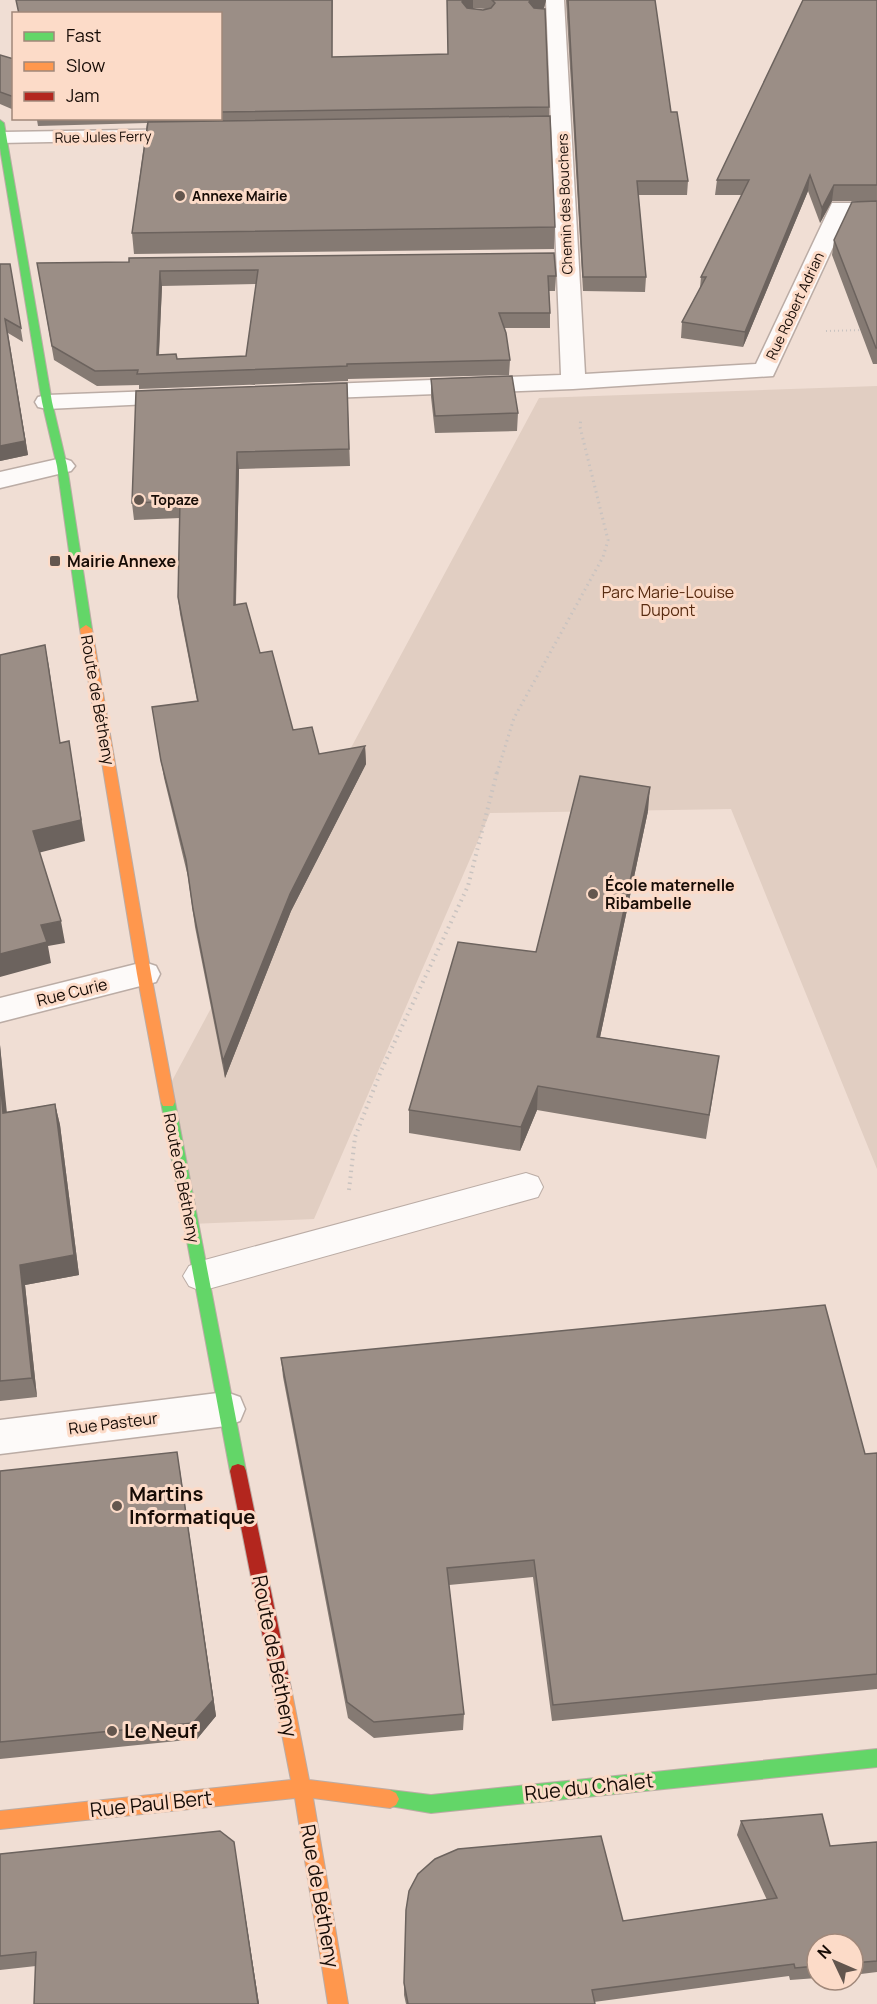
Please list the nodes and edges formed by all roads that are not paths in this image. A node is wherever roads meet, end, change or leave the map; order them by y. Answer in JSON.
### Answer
{"nodes":[{"id":1,"x":550,"y":10,"type":"edge"},
{"id":2,"x":562,"y":129,"type":"junction"},
{"id":3,"x":539,"y":130,"type":"edge"},
{"id":4,"x":2,"y":131,"type":"edge"},
{"id":5,"x":216,"y":134,"type":"edge"},
{"id":6,"x":877,"y":209,"type":"edge"},
{"id":7,"x":567,"y":258,"type":"junction"},
{"id":8,"x":544,"y":259,"type":"edge"},
{"id":9,"x":579,"y":382,"type":"junction"},
{"id":10,"x":279,"y":393,"type":"edge"},
{"id":11,"x":208,"y":396,"type":"edge"},
{"id":12,"x":47,"y":402,"type":"junction"},
{"id":13,"x":62,"y":466,"type":"junction"},
{"id":14,"x":0,"y":480,"type":"edge"},
{"id":15,"x":144,"y":974,"type":"junction"},
{"id":16,"x":0,"y":1010,"type":"edge"},
{"id":17,"x":526,"y":1187,"type":"dead end"},
{"id":18,"x":201,"y":1276,"type":"junction"},
{"id":19,"x":226,"y":1409,"type":"junction"},
{"id":20,"x":0,"y":1437,"type":"edge"},
{"id":21,"x":877,"y":1758,"type":"edge"},
{"id":22,"x":302,"y":1788,"type":"junction"},
{"id":23,"x":0,"y":1820,"type":"edge"},
{"id":24,"x":338,"y":2004,"type":"edge"}],
"edges":[{"from":1,"to":2,"type":"street","name":"Chemin des Bouchers"},
{"from":2,"to":3,"type":"street"},
{"from":2,"to":7,"type":"street","name":"Chemin des Bouchers"},
{"from":4,"to":5,"type":"street","name":"Rue Jules Ferry"},
{"from":4,"to":12,"type":"main road","name":"Route de Bétheny"},
{"from":6,"to":9,"type":"street","name":"Rue Robert Adrian"},
{"from":7,"to":8,"type":"street"},
{"from":7,"to":9,"type":"street","name":"Chemin des Bouchers"},
{"from":9,"to":10,"type":"street"},
{"from":11,"to":12,"type":"street"},
{"from":12,"to":13,"type":"main road","name":"Route de Bétheny"},
{"from":13,"to":14,"type":"street"},
{"from":13,"to":15,"type":"main road","name":"Route de Bétheny"},
{"from":15,"to":16,"type":"street","name":"Rue Curie"},
{"from":15,"to":18,"type":"main road","name":"Route de Bétheny"},
{"from":17,"to":18,"type":"lane"},
{"from":18,"to":19,"type":"main road","name":"Route de Bétheny"},
{"from":19,"to":20,"type":"street","name":"Rue Pasteur"},
{"from":19,"to":22,"type":"main road","name":"Route de Bétheny"},
{"from":21,"to":22,"type":"main road","name":"Rue du Chalet"},
{"from":22,"to":23,"type":"main road","name":"Rue Paul Bert"},
{"from":22,"to":24,"type":"main road","name":"Rue de Bétheny"}]}
